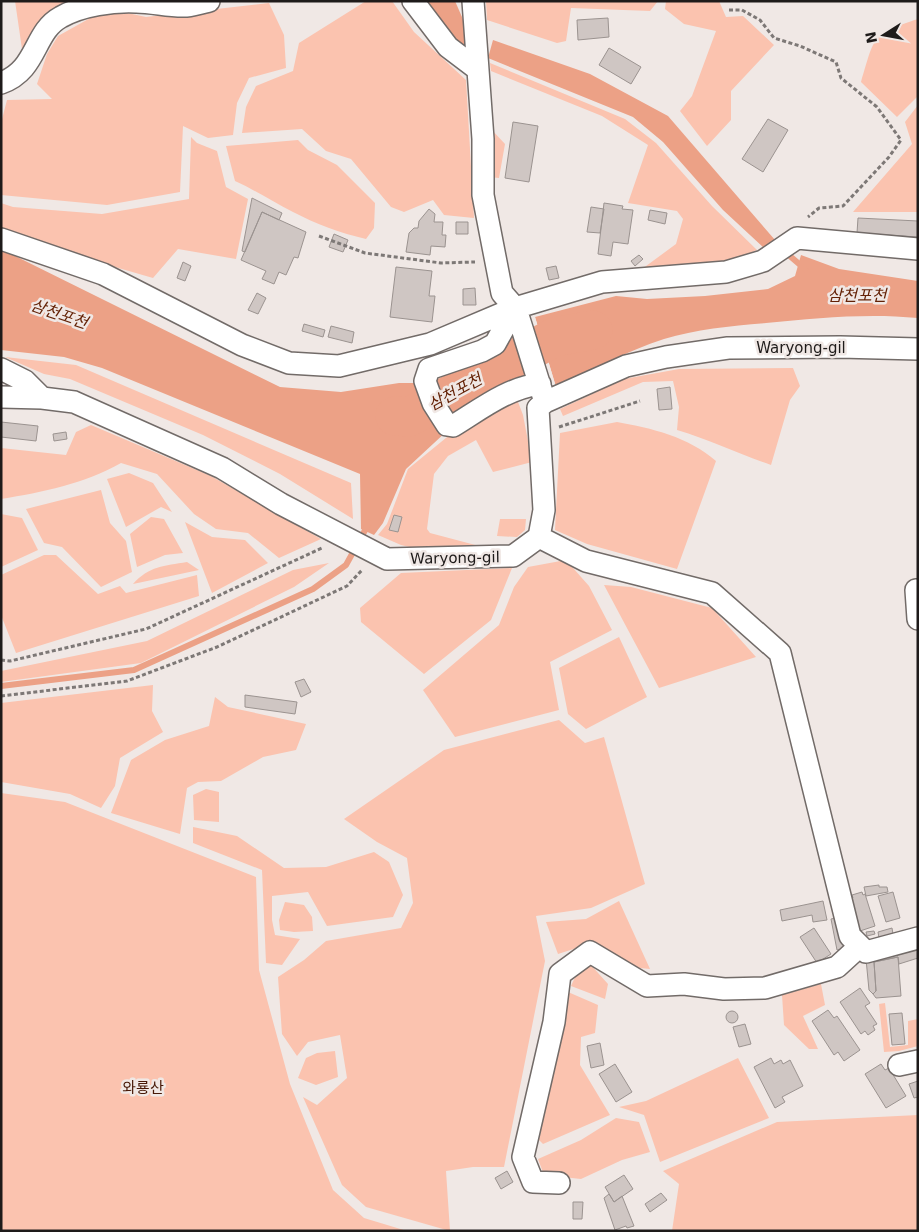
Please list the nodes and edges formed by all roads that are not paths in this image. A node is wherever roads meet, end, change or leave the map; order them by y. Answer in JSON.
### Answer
{"nodes":[{"id":1,"x":209,"y":1,"type":"edge"},
{"id":2,"x":413,"y":1,"type":"edge"},
{"id":3,"x":473,"y":1,"type":"edge"},
{"id":4,"x":477,"y":69,"type":"junction"},
{"id":5,"x":1,"y":83,"type":"edge"},
{"id":6,"x":1,"y":239,"type":"edge"},
{"id":7,"x":918,"y":249,"type":"edge"},
{"id":8,"x":515,"y":308,"type":"junction"},
{"id":9,"x":918,"y":350,"type":"edge"},
{"id":10,"x":1,"y":369,"type":"edge"},
{"id":11,"x":542,"y":393,"type":"junction"},
{"id":12,"x":1,"y":397,"type":"edge"},
{"id":13,"x":42,"y":398,"type":"junction"},
{"id":14,"x":539,"y":537,"type":"junction"},
{"id":15,"x":916,"y":590,"type":"dead end"},
{"id":16,"x":918,"y":619,"type":"edge"},
{"id":17,"x":918,"y":938,"type":"edge"},
{"id":18,"x":860,"y":946,"type":"junction"},
{"id":19,"x":559,"y":1183,"type":"dead end"}],
"edges":[{"from":1,"to":5,"type":"street"},
{"from":2,"to":4,"type":"street"},
{"from":3,"to":4,"type":"street"},
{"from":4,"to":8,"type":"street"},
{"from":6,"to":8,"type":"street"},
{"from":7,"to":8,"type":"street"},
{"from":8,"to":11,"type":"street"},
{"from":8,"to":11,"type":"street","name":"Waryong-gil"},
{"from":9,"to":11,"type":"street","name":"Waryong-gil"},
{"from":10,"to":13,"type":"street"},
{"from":11,"to":14,"type":"street"},
{"from":12,"to":13,"type":"street","name":"Waryong-gil"},
{"from":13,"to":14,"type":"street","name":"Waryong-gil"},
{"from":14,"to":18,"type":"street"},
{"from":15,"to":16,"type":"street"},
{"from":17,"to":18,"type":"street"},
{"from":18,"to":19,"type":"street"}]}
